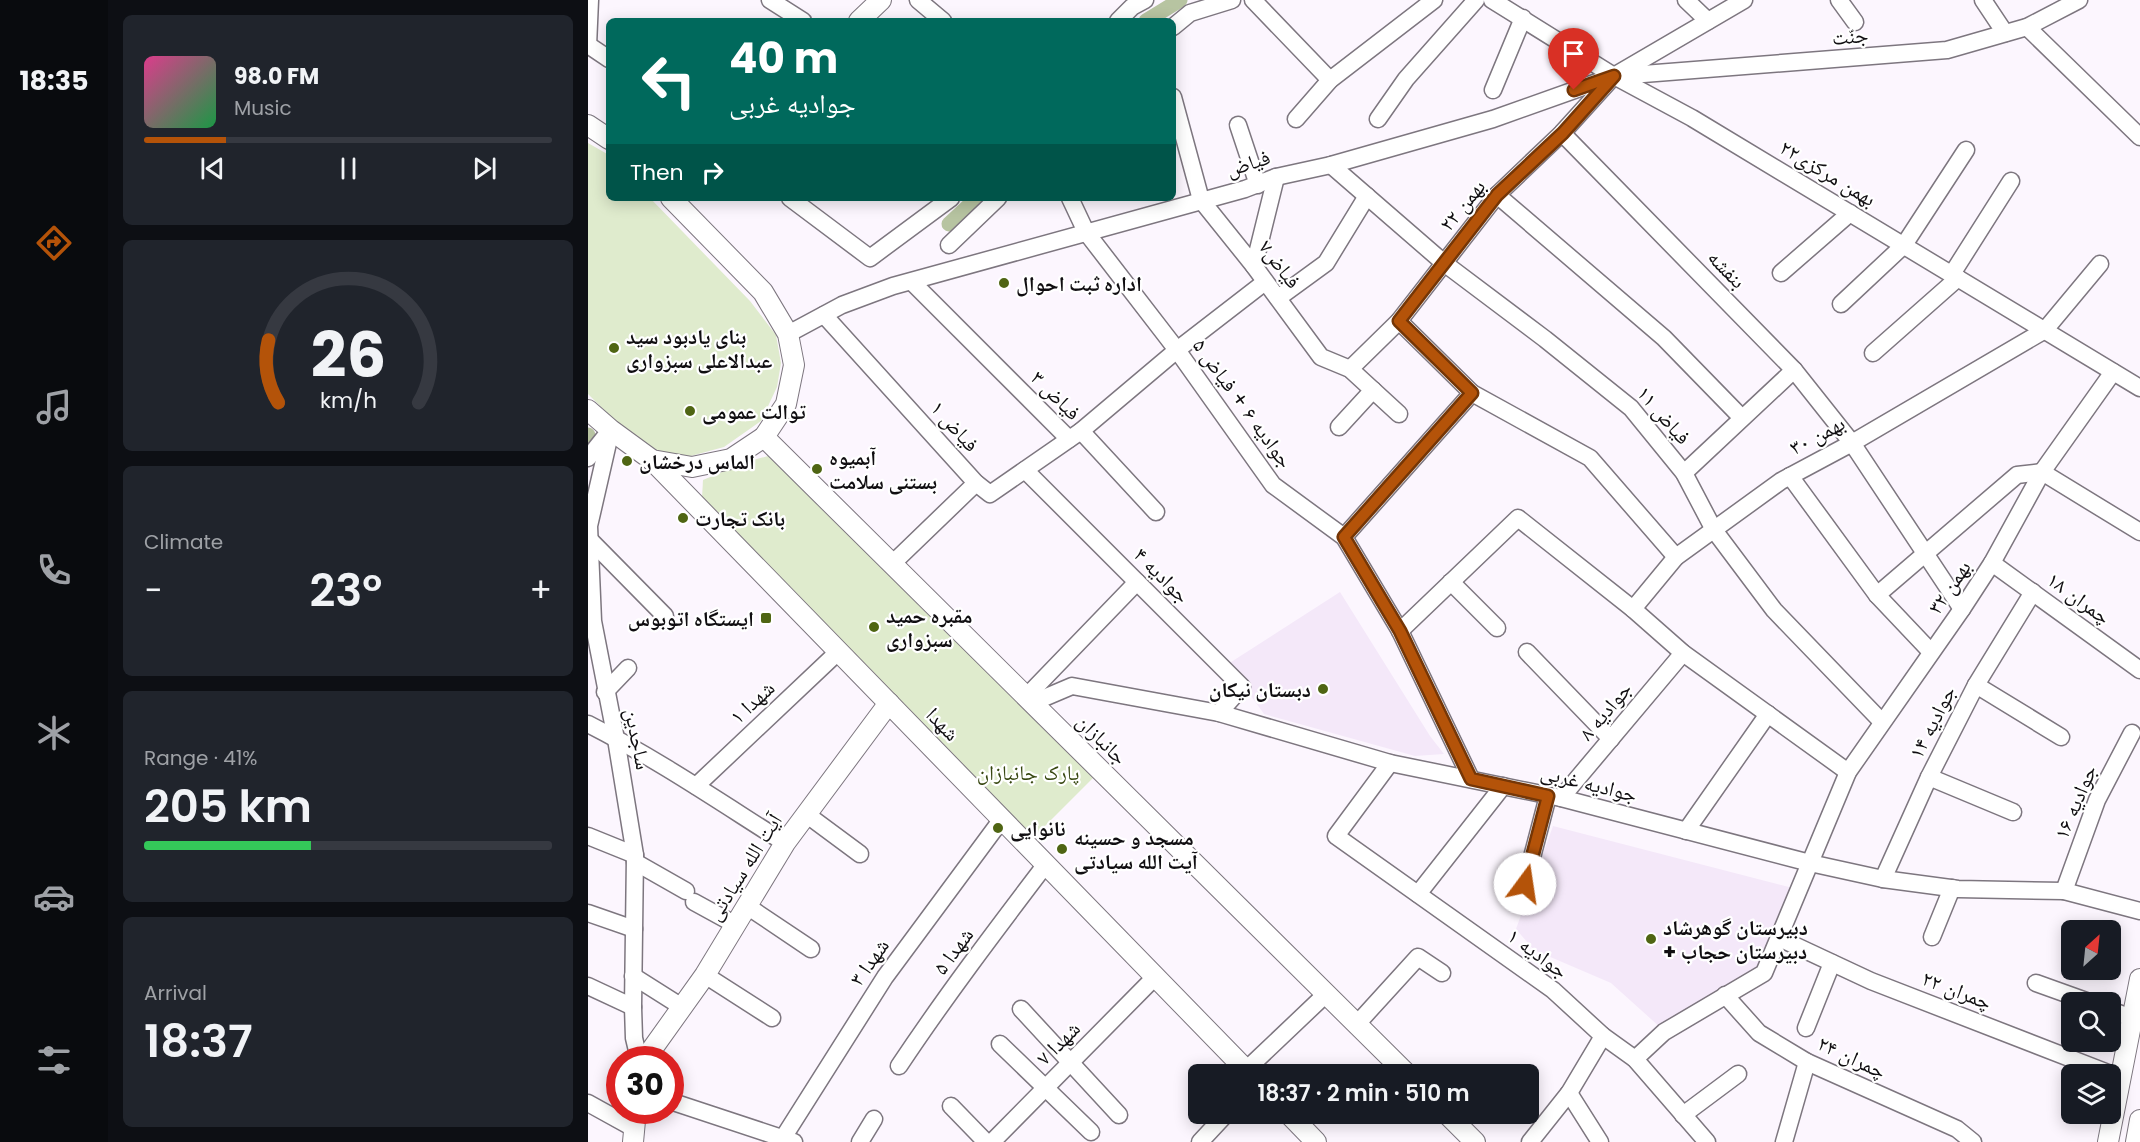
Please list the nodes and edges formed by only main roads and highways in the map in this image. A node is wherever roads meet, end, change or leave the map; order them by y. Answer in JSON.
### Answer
{"nodes":[{"id":1,"x":880,"y":0,"type":"edge"},
{"id":2,"x":863,"y":18,"type":"edge"},
{"id":3,"x":588,"y":125,"type":"edge"},
{"id":4,"x":606,"y":137,"type":"edge"},
{"id":5,"x":676,"y":201,"type":"edge"},
{"id":6,"x":589,"y":413,"type":"edge"},
{"id":7,"x":764,"y":437,"type":"junction"},
{"id":8,"x":652,"y":460,"type":"junction"},
{"id":9,"x":889,"y":703,"type":"junction"},
{"id":10,"x":2140,"y":979,"type":"edge"},
{"id":11,"x":654,"y":1046,"type":"edge"},
{"id":12,"x":1240,"y":1064,"type":"edge"},
{"id":13,"x":1397,"y":1064,"type":"edge"},
{"id":14,"x":2140,"y":1120,"type":"edge"},
{"id":15,"x":1299,"y":1124,"type":"edge"},
{"id":16,"x":1456,"y":1124,"type":"edge"},
{"id":17,"x":1471,"y":1140,"type":"edge"},
{"id":18,"x":1316,"y":1142,"type":"edge"},
{"id":19,"x":2108,"y":1142,"type":"edge"},
{"id":20,"x":2136,"y":1142,"type":"edge"}],
"edges":[{"from":1,"to":2,"type":"main road"},
{"from":3,"to":4,"type":"main road"},
{"from":5,"to":7,"type":"main road"},
{"from":6,"to":8,"type":"main road","name":"شهدا"},
{"from":7,"to":8,"type":"main road"},
{"from":7,"to":13,"type":"main road","name":"جانبازان"},
{"from":8,"to":9,"type":"main road","name":"شهدا"},
{"from":9,"to":11,"type":"main road","name":"آیت الله سیادتی"},
{"from":9,"to":12,"type":"main road","name":"شهدا"},
{"from":10,"to":19,"type":"main road"},
{"from":14,"to":20,"type":"main road"},
{"from":15,"to":18,"type":"main road"},
{"from":16,"to":17,"type":"main road"}]}
